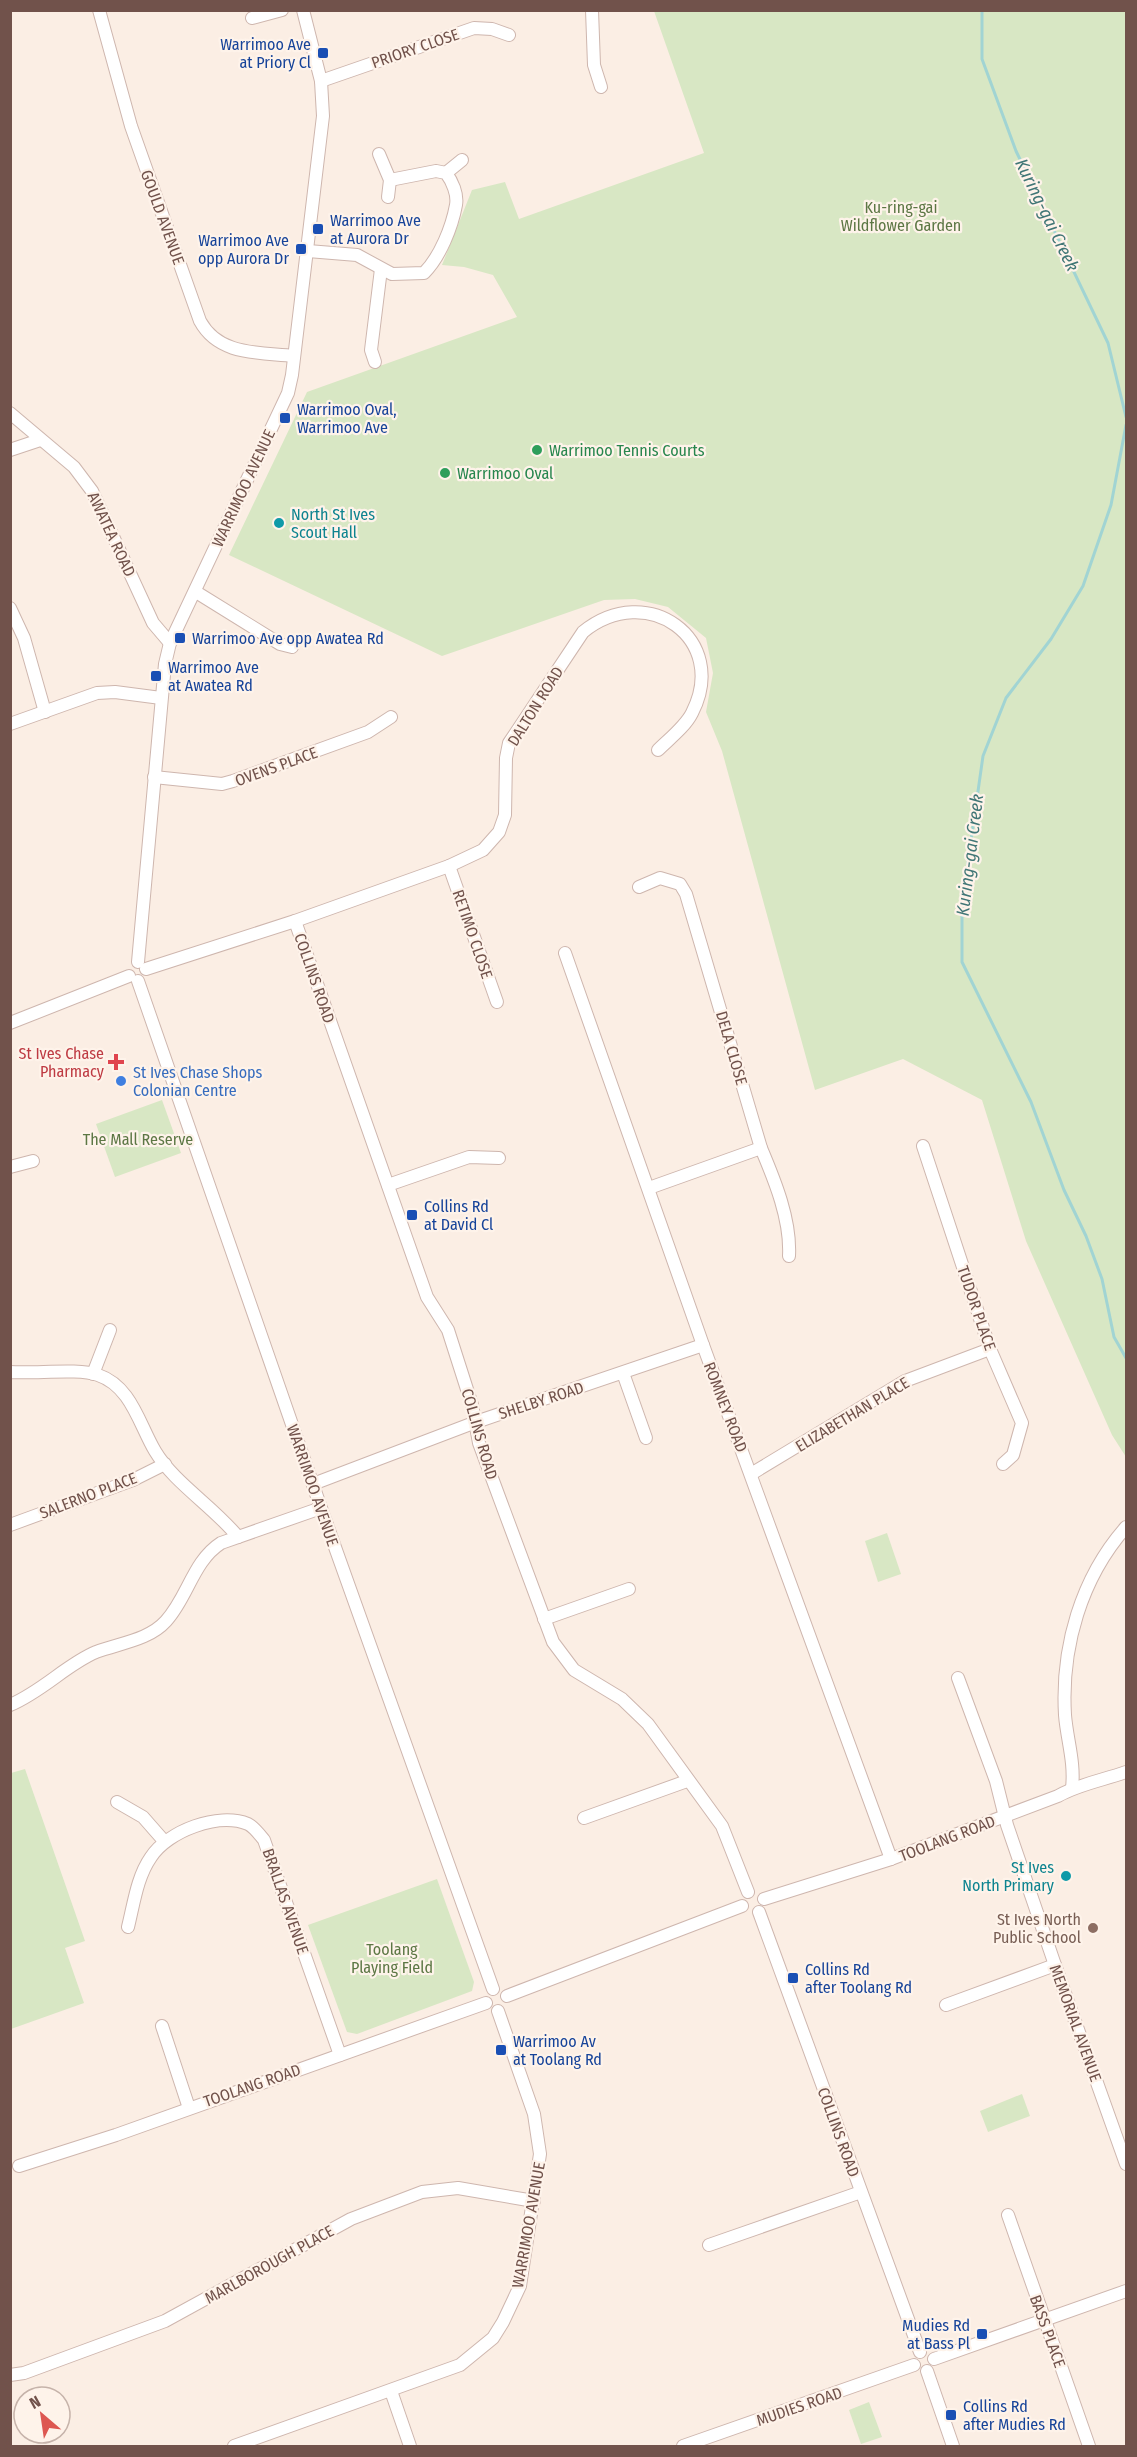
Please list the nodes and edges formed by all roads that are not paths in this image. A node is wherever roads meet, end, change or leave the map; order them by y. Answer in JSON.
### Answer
{"nodes":[{"id":1,"x":99,"y":10,"type":"edge"},
{"id":2,"x":282,"y":10,"type":"edge"},
{"id":3,"x":303,"y":10,"type":"edge"},
{"id":4,"x":592,"y":10,"type":"edge"},
{"id":5,"x":252,"y":18,"type":"dead end"},
{"id":6,"x":509,"y":35,"type":"dead end"},
{"id":7,"x":321,"y":81,"type":"junction"},
{"id":8,"x":600,"y":87,"type":"dead end"},
{"id":9,"x":379,"y":154,"type":"dead end"},
{"id":10,"x":462,"y":160,"type":"dead end"},
{"id":11,"x":446,"y":173,"type":"junction"},
{"id":12,"x":390,"y":180,"type":"junction"},
{"id":13,"x":388,"y":197,"type":"dead end"},
{"id":14,"x":308,"y":251,"type":"junction"},
{"id":15,"x":381,"y":269,"type":"junction"},
{"id":16,"x":294,"y":356,"type":"junction"},
{"id":17,"x":375,"y":362,"type":"dead end"},
{"id":18,"x":10,"y":413,"type":"edge"},
{"id":19,"x":40,"y":440,"type":"junction"},
{"id":20,"x":10,"y":450,"type":"edge"},
{"id":21,"x":196,"y":592,"type":"junction"},
{"id":22,"x":10,"y":608,"type":"edge"},
{"id":23,"x":170,"y":643,"type":"junction"},
{"id":24,"x":292,"y":647,"type":"dead end"},
{"id":25,"x":161,"y":699,"type":"junction"},
{"id":26,"x":45,"y":712,"type":"junction"},
{"id":27,"x":391,"y":717,"type":"dead end"},
{"id":28,"x":10,"y":724,"type":"edge"},
{"id":29,"x":658,"y":750,"type":"dead end"},
{"id":30,"x":154,"y":777,"type":"junction"},
{"id":31,"x":449,"y":866,"type":"junction"},
{"id":32,"x":639,"y":886,"type":"dead end"},
{"id":33,"x":295,"y":921,"type":"junction"},
{"id":34,"x":565,"y":953,"type":"dead end"},
{"id":35,"x":142,"y":966,"type":"junction"},
{"id":36,"x":133,"y":978,"type":"junction"},
{"id":37,"x":497,"y":1002,"type":"dead end"},
{"id":38,"x":10,"y":1023,"type":"edge"},
{"id":39,"x":923,"y":1146,"type":"dead end"},
{"id":40,"x":761,"y":1148,"type":"junction"},
{"id":41,"x":499,"y":1158,"type":"dead end"},
{"id":42,"x":33,"y":1161,"type":"dead end"},
{"id":43,"x":10,"y":1167,"type":"edge"},
{"id":44,"x":388,"y":1185,"type":"junction"},
{"id":45,"x":649,"y":1188,"type":"junction"},
{"id":46,"x":789,"y":1256,"type":"dead end"},
{"id":47,"x":110,"y":1330,"type":"dead end"},
{"id":48,"x":703,"y":1345,"type":"junction"},
{"id":49,"x":990,"y":1349,"type":"junction"},
{"id":50,"x":10,"y":1372,"type":"edge"},
{"id":51,"x":622,"y":1373,"type":"junction"},
{"id":52,"x":93,"y":1374,"type":"junction"},
{"id":53,"x":476,"y":1422,"type":"junction"},
{"id":54,"x":646,"y":1438,"type":"dead end"},
{"id":55,"x":165,"y":1464,"type":"junction"},
{"id":56,"x":1003,"y":1464,"type":"dead end"},
{"id":57,"x":752,"y":1474,"type":"junction"},
{"id":58,"x":314,"y":1484,"type":"junction"},
{"id":59,"x":321,"y":1508,"type":"junction"},
{"id":60,"x":10,"y":1525,"type":"edge"},
{"id":61,"x":1126,"y":1527,"type":"edge"},
{"id":62,"x":238,"y":1537,"type":"junction"},
{"id":63,"x":629,"y":1589,"type":"dead end"},
{"id":64,"x":544,"y":1619,"type":"junction"},
{"id":65,"x":958,"y":1678,"type":"dead end"},
{"id":66,"x":10,"y":1705,"type":"edge"},
{"id":67,"x":1126,"y":1772,"type":"edge"},
{"id":68,"x":687,"y":1781,"type":"junction"},
{"id":69,"x":1072,"y":1788,"type":"junction"},
{"id":70,"x":117,"y":1802,"type":"dead end"},
{"id":71,"x":1006,"y":1816,"type":"junction"},
{"id":72,"x":584,"y":1818,"type":"dead end"},
{"id":73,"x":164,"y":1841,"type":"junction"},
{"id":74,"x":891,"y":1859,"type":"junction"},
{"id":75,"x":748,"y":1892,"type":"junction"},
{"id":76,"x":764,"y":1899,"type":"junction"},
{"id":77,"x":742,"y":1906,"type":"junction"},
{"id":78,"x":759,"y":1912,"type":"junction"},
{"id":79,"x":128,"y":1927,"type":"dead end"},
{"id":80,"x":1055,"y":1965,"type":"junction"},
{"id":81,"x":493,"y":1989,"type":"junction"},
{"id":82,"x":507,"y":1996,"type":"junction"},
{"id":83,"x":486,"y":2003,"type":"junction"},
{"id":84,"x":946,"y":2005,"type":"dead end"},
{"id":85,"x":498,"y":2010,"type":"junction"},
{"id":86,"x":162,"y":2026,"type":"dead end"},
{"id":87,"x":340,"y":2055,"type":"junction"},
{"id":88,"x":189,"y":2108,"type":"junction"},
{"id":89,"x":1126,"y":2164,"type":"edge"},
{"id":90,"x":19,"y":2166,"type":"dead end"},
{"id":91,"x":861,"y":2192,"type":"junction"},
{"id":92,"x":534,"y":2201,"type":"junction"},
{"id":93,"x":1008,"y":2215,"type":"dead end"},
{"id":94,"x":709,"y":2245,"type":"dead end"},
{"id":95,"x":1126,"y":2290,"type":"edge"},
{"id":96,"x":1043,"y":2319,"type":"junction"},
{"id":97,"x":920,"y":2352,"type":"junction"},
{"id":98,"x":934,"y":2359,"type":"junction"},
{"id":99,"x":914,"y":2365,"type":"junction"},
{"id":100,"x":927,"y":2371,"type":"junction"},
{"id":101,"x":10,"y":2375,"type":"edge"},
{"id":102,"x":391,"y":2391,"type":"junction"},
{"id":103,"x":234,"y":2446,"type":"edge"},
{"id":104,"x":410,"y":2446,"type":"edge"},
{"id":105,"x":683,"y":2446,"type":"edge"},
{"id":106,"x":954,"y":2446,"type":"edge"},
{"id":107,"x":1089,"y":2446,"type":"edge"}],
"edges":[{"from":1,"to":16,"type":"street","name":"GOULD AVENUE"},
{"from":2,"to":5,"type":"street"},
{"from":3,"to":7,"type":"street","name":"WARRIMOO AVENUE"},
{"from":4,"to":8,"type":"street"},
{"from":6,"to":7,"type":"street","name":"PRIORY CLOSE"},
{"from":7,"to":14,"type":"street","name":"WARRIMOO AVENUE"},
{"from":9,"to":12,"type":"street"},
{"from":10,"to":11,"type":"street"},
{"from":11,"to":12,"type":"street"},
{"from":11,"to":15,"type":"street"},
{"from":12,"to":13,"type":"street"},
{"from":14,"to":15,"type":"street"},
{"from":14,"to":16,"type":"street","name":"WARRIMOO AVENUE"},
{"from":15,"to":17,"type":"street"},
{"from":16,"to":21,"type":"street","name":"WARRIMOO AVENUE"},
{"from":18,"to":19,"type":"street","name":"AWATEA ROAD"},
{"from":19,"to":20,"type":"street"},
{"from":19,"to":23,"type":"street","name":"AWATEA ROAD"},
{"from":21,"to":23,"type":"street","name":"WARRIMOO AVENUE"},
{"from":21,"to":24,"type":"street"},
{"from":22,"to":26,"type":"street"},
{"from":23,"to":25,"type":"street","name":"WARRIMOO AVENUE"},
{"from":25,"to":26,"type":"street"},
{"from":25,"to":30,"type":"street","name":"WARRIMOO AVENUE"},
{"from":26,"to":28,"type":"street"},
{"from":27,"to":30,"type":"street","name":"OVENS PLACE"},
{"from":29,"to":31,"type":"street","name":"DALTON ROAD"},
{"from":30,"to":35,"type":"street","name":"WARRIMOO AVENUE"},
{"from":31,"to":33,"type":"street","name":"DALTON ROAD"},
{"from":31,"to":37,"type":"street","name":"RETIMO CLOSE"},
{"from":32,"to":40,"type":"street","name":"DELA CLOSE"},
{"from":33,"to":35,"type":"street","name":"DALTON ROAD"},
{"from":33,"to":44,"type":"street","name":"COLLINS ROAD"},
{"from":34,"to":45,"type":"street","name":"ROMNEY ROAD"},
{"from":35,"to":36,"type":"street"},
{"from":36,"to":38,"type":"street"},
{"from":36,"to":58,"type":"street","name":"WARRIMOO AVENUE"},
{"from":39,"to":49,"type":"street","name":"TUDOR PLACE"},
{"from":40,"to":45,"type":"street"},
{"from":40,"to":46,"type":"street","name":"DELA CLOSE"},
{"from":41,"to":44,"type":"street"},
{"from":42,"to":43,"type":"street"},
{"from":44,"to":53,"type":"street","name":"COLLINS ROAD"},
{"from":45,"to":48,"type":"street","name":"ROMNEY ROAD"},
{"from":47,"to":52,"type":"street"},
{"from":48,"to":51,"type":"street","name":"SHELBY ROAD"},
{"from":48,"to":57,"type":"street","name":"ROMNEY ROAD"},
{"from":49,"to":56,"type":"street","name":"TUDOR PLACE"},
{"from":49,"to":57,"type":"street","name":"ELIZABETHAN PLACE"},
{"from":50,"to":52,"type":"street"},
{"from":51,"to":53,"type":"street","name":"SHELBY ROAD"},
{"from":51,"to":54,"type":"street"},
{"from":52,"to":55,"type":"street"},
{"from":53,"to":58,"type":"street","name":"SHELBY ROAD"},
{"from":53,"to":64,"type":"street","name":"COLLINS ROAD"},
{"from":55,"to":60,"type":"street","name":"SALERNO PLACE"},
{"from":55,"to":62,"type":"street"},
{"from":57,"to":74,"type":"street","name":"ROMNEY ROAD"},
{"from":58,"to":59,"type":"street","name":"WARRIMOO AVENUE"},
{"from":59,"to":62,"type":"street"},
{"from":59,"to":81,"type":"street","name":"WARRIMOO AVENUE"},
{"from":61,"to":69,"type":"street"},
{"from":62,"to":66,"type":"street"},
{"from":63,"to":64,"type":"street"},
{"from":64,"to":68,"type":"street","name":"COLLINS ROAD"},
{"from":65,"to":71,"type":"street","name":"MEMORIAL AVENUE"},
{"from":67,"to":69,"type":"street","name":"TOOLANG ROAD"},
{"from":68,"to":72,"type":"street"},
{"from":68,"to":75,"type":"street","name":"COLLINS ROAD"},
{"from":69,"to":71,"type":"street","name":"TOOLANG ROAD"},
{"from":70,"to":73,"type":"street"},
{"from":71,"to":74,"type":"street","name":"TOOLANG ROAD"},
{"from":71,"to":80,"type":"street","name":"MEMORIAL AVENUE"},
{"from":73,"to":79,"type":"street"},
{"from":73,"to":87,"type":"street","name":"BRALLAS AVENUE"},
{"from":74,"to":76,"type":"street","name":"TOOLANG ROAD"},
{"from":75,"to":76,"type":"street"},
{"from":75,"to":77,"type":"street"},
{"from":76,"to":78,"type":"street"},
{"from":77,"to":78,"type":"street"},
{"from":77,"to":82,"type":"street"},
{"from":78,"to":91,"type":"street","name":"COLLINS ROAD"},
{"from":80,"to":84,"type":"street"},
{"from":80,"to":89,"type":"street","name":"MEMORIAL AVENUE"},
{"from":81,"to":82,"type":"street"},
{"from":81,"to":83,"type":"street"},
{"from":82,"to":85,"type":"street"},
{"from":83,"to":85,"type":"street"},
{"from":83,"to":87,"type":"street","name":"TOOLANG ROAD"},
{"from":85,"to":92,"type":"street","name":"WARRIMOO AVENUE"},
{"from":86,"to":88,"type":"street"},
{"from":87,"to":88,"type":"street","name":"TOOLANG ROAD"},
{"from":88,"to":90,"type":"street","name":"TOOLANG ROAD"},
{"from":91,"to":94,"type":"street"},
{"from":91,"to":97,"type":"street","name":"COLLINS ROAD"},
{"from":92,"to":101,"type":"street","name":"MARLBOROUGH PLACE"},
{"from":92,"to":102,"type":"street","name":"WARRIMOO AVENUE"},
{"from":93,"to":96,"type":"street","name":"BASS PLACE"},
{"from":95,"to":96,"type":"street"},
{"from":96,"to":98,"type":"street"},
{"from":96,"to":107,"type":"street","name":"BASS PLACE"},
{"from":97,"to":98,"type":"street"},
{"from":97,"to":99,"type":"street"},
{"from":98,"to":100,"type":"street"},
{"from":99,"to":100,"type":"street"},
{"from":99,"to":105,"type":"street","name":"MUDIES ROAD"},
{"from":100,"to":106,"type":"street"},
{"from":102,"to":103,"type":"street","name":"WARRIMOO AVENUE"},
{"from":102,"to":104,"type":"street"}]}
